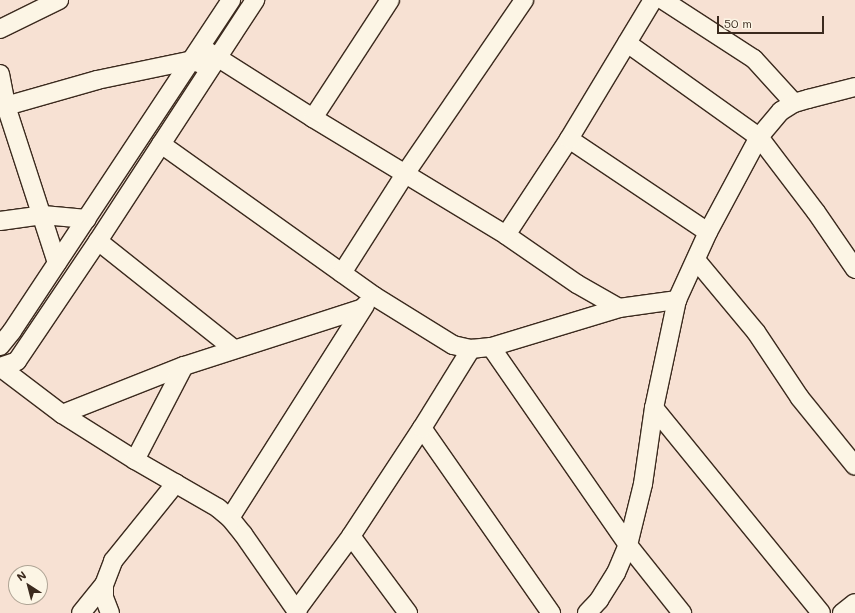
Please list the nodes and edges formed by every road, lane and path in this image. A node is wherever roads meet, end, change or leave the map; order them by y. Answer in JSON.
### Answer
{"nodes":[{"id":1,"x":59,"y":0,"type":"edge"},
{"id":2,"x":231,"y":0,"type":"edge"},
{"id":3,"x":255,"y":0,"type":"edge"},
{"id":4,"x":390,"y":0,"type":"edge"},
{"id":5,"x":524,"y":0,"type":"edge"},
{"id":6,"x":653,"y":0,"type":"edge"},
{"id":7,"x":662,"y":0,"type":"edge"},
{"id":8,"x":0,"y":29,"type":"edge"},
{"id":9,"x":627,"y":43,"type":"junction"},
{"id":10,"x":197,"y":53,"type":"junction"},
{"id":11,"x":214,"y":62,"type":"junction"},
{"id":12,"x":0,"y":74,"type":"edge"},
{"id":13,"x":855,"y":87,"type":"edge"},
{"id":14,"x":794,"y":103,"type":"junction"},
{"id":15,"x":6,"y":106,"type":"junction"},
{"id":16,"x":312,"y":118,"type":"junction"},
{"id":17,"x":758,"y":137,"type":"junction"},
{"id":18,"x":568,"y":139,"type":"junction"},
{"id":19,"x":161,"y":144,"type":"junction"},
{"id":20,"x":405,"y":174,"type":"junction"},
{"id":21,"x":43,"y":215,"type":"junction"},
{"id":22,"x":87,"y":219,"type":"junction"},
{"id":23,"x":0,"y":221,"type":"edge"},
{"id":24,"x":708,"y":232,"type":"junction"},
{"id":25,"x":506,"y":236,"type":"junction"},
{"id":26,"x":98,"y":241,"type":"junction"},
{"id":27,"x":696,"y":260,"type":"junction"},
{"id":28,"x":57,"y":262,"type":"junction"},
{"id":29,"x":855,"y":268,"type":"edge"},
{"id":30,"x":342,"y":274,"type":"junction"},
{"id":31,"x":374,"y":296,"type":"junction"},
{"id":32,"x":677,"y":300,"type":"junction"},
{"id":33,"x":619,"y":308,"type":"junction"},
{"id":34,"x":361,"y":309,"type":"junction"},
{"id":35,"x":0,"y":346,"type":"edge"},
{"id":36,"x":491,"y":347,"type":"junction"},
{"id":37,"x":234,"y":349,"type":"junction"},
{"id":38,"x":471,"y":349,"type":"junction"},
{"id":39,"x":184,"y":366,"type":"junction"},
{"id":40,"x":0,"y":367,"type":"edge"},
{"id":41,"x":654,"y":408,"type":"junction"},
{"id":42,"x":62,"y":414,"type":"junction"},
{"id":43,"x":422,"y":428,"type":"junction"},
{"id":44,"x":135,"y":460,"type":"junction"},
{"id":45,"x":855,"y":466,"type":"edge"},
{"id":46,"x":176,"y":483,"type":"junction"},
{"id":47,"x":230,"y":518,"type":"junction"},
{"id":48,"x":351,"y":536,"type":"junction"},
{"id":49,"x":628,"y":545,"type":"junction"},
{"id":50,"x":104,"y":585,"type":"junction"},
{"id":51,"x":855,"y":603,"type":"edge"},
{"id":52,"x":297,"y":612,"type":"edge"},
{"id":53,"x":81,"y":613,"type":"edge"},
{"id":54,"x":110,"y":613,"type":"edge"},
{"id":55,"x":408,"y":613,"type":"edge"},
{"id":56,"x":551,"y":613,"type":"edge"},
{"id":57,"x":587,"y":613,"type":"edge"},
{"id":58,"x":682,"y":613,"type":"edge"},
{"id":59,"x":821,"y":613,"type":"edge"},
{"id":60,"x":842,"y":613,"type":"edge"}],
"edges":[{"from":1,"to":8,"type":"street"},
{"from":2,"to":10,"type":"street"},
{"from":3,"to":11,"type":"street"},
{"from":4,"to":16,"type":"street"},
{"from":5,"to":20,"type":"street"},
{"from":6,"to":9,"type":"street"},
{"from":7,"to":14,"type":"street"},
{"from":9,"to":17,"type":"street"},
{"from":9,"to":18,"type":"street"},
{"from":10,"to":11,"type":"street"},
{"from":10,"to":15,"type":"street"},
{"from":10,"to":22,"type":"street"},
{"from":11,"to":16,"type":"street"},
{"from":11,"to":19,"type":"street"},
{"from":12,"to":15,"type":"street"},
{"from":13,"to":14,"type":"street"},
{"from":14,"to":17,"type":"street"},
{"from":15,"to":21,"type":"street"},
{"from":16,"to":20,"type":"street"},
{"from":17,"to":24,"type":"street"},
{"from":17,"to":29,"type":"street"},
{"from":18,"to":24,"type":"street"},
{"from":18,"to":25,"type":"street"},
{"from":19,"to":26,"type":"street"},
{"from":19,"to":30,"type":"street"},
{"from":20,"to":25,"type":"street"},
{"from":20,"to":30,"type":"street"},
{"from":21,"to":22,"type":"street"},
{"from":21,"to":23,"type":"street"},
{"from":21,"to":28,"type":"street"},
{"from":22,"to":28,"type":"street"},
{"from":24,"to":27,"type":"street"},
{"from":25,"to":33,"type":"street"},
{"from":26,"to":37,"type":"street"},
{"from":26,"to":40,"type":"street"},
{"from":27,"to":32,"type":"street"},
{"from":27,"to":45,"type":"street"},
{"from":28,"to":35,"type":"street"},
{"from":30,"to":31,"type":"street"},
{"from":31,"to":34,"type":"street"},
{"from":31,"to":38,"type":"street"},
{"from":32,"to":33,"type":"street"},
{"from":32,"to":41,"type":"street"},
{"from":33,"to":36,"type":"street"},
{"from":34,"to":37,"type":"street"},
{"from":34,"to":47,"type":"street"},
{"from":36,"to":38,"type":"street"},
{"from":36,"to":49,"type":"street"},
{"from":37,"to":39,"type":"street"},
{"from":38,"to":43,"type":"street"},
{"from":39,"to":42,"type":"street"},
{"from":39,"to":44,"type":"street"},
{"from":40,"to":42,"type":"street"},
{"from":41,"to":49,"type":"street"},
{"from":41,"to":59,"type":"street"},
{"from":42,"to":44,"type":"street"},
{"from":43,"to":48,"type":"street"},
{"from":43,"to":56,"type":"street"},
{"from":44,"to":46,"type":"street"},
{"from":46,"to":47,"type":"street"},
{"from":46,"to":50,"type":"street"},
{"from":47,"to":52,"type":"street"},
{"from":48,"to":52,"type":"street"},
{"from":48,"to":55,"type":"street"},
{"from":49,"to":57,"type":"street"},
{"from":49,"to":58,"type":"street"},
{"from":50,"to":53,"type":"street"},
{"from":50,"to":54,"type":"street"},
{"from":51,"to":60,"type":"street"}]}
